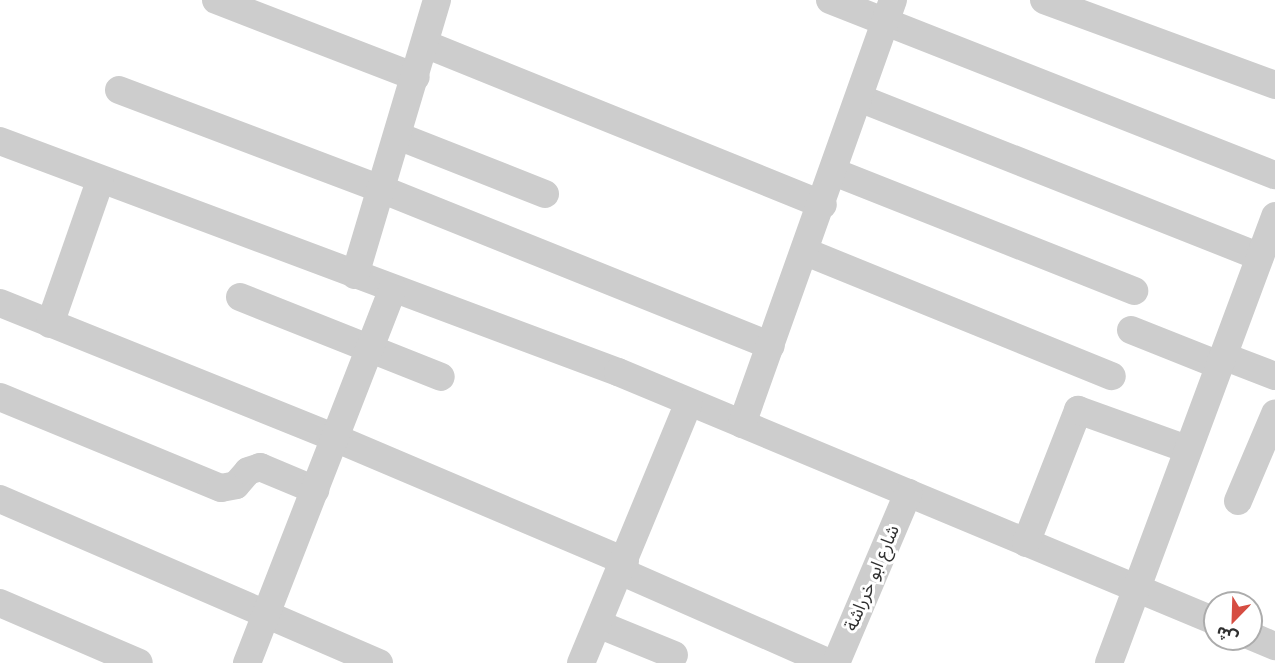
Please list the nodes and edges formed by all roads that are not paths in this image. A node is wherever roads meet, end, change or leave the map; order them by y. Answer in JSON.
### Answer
{"nodes":[{"id":1,"x":216,"y":0,"type":"edge"},
{"id":2,"x":437,"y":0,"type":"edge"},
{"id":3,"x":830,"y":0,"type":"edge"},
{"id":4,"x":1044,"y":0,"type":"edge"},
{"id":5,"x":889,"y":11,"type":"edge"},
{"id":6,"x":425,"y":44,"type":"junction"},
{"id":7,"x":416,"y":77,"type":"junction"},
{"id":8,"x":1275,"y":85,"type":"edge"},
{"id":9,"x":119,"y":90,"type":"dead end"},
{"id":10,"x":859,"y":98,"type":"junction"},
{"id":11,"x":398,"y":136,"type":"junction"},
{"id":12,"x":0,"y":141,"type":"edge"},
{"id":13,"x":834,"y":172,"type":"junction"},
{"id":14,"x":1275,"y":175,"type":"edge"},
{"id":15,"x":100,"y":182,"type":"junction"},
{"id":16,"x":381,"y":189,"type":"junction"},
{"id":17,"x":545,"y":194,"type":"dead end"},
{"id":18,"x":822,"y":205,"type":"junction"},
{"id":19,"x":1275,"y":216,"type":"edge"},
{"id":20,"x":806,"y":252,"type":"junction"},
{"id":21,"x":1260,"y":257,"type":"junction"},
{"id":22,"x":355,"y":275,"type":"junction"},
{"id":23,"x":393,"y":289,"type":"junction"},
{"id":24,"x":1134,"y":291,"type":"dead end"},
{"id":25,"x":240,"y":297,"type":"dead end"},
{"id":26,"x":0,"y":303,"type":"edge"},
{"id":27,"x":50,"y":324,"type":"junction"},
{"id":28,"x":1131,"y":330,"type":"dead end"},
{"id":29,"x":771,"y":346,"type":"junction"},
{"id":30,"x":370,"y":349,"type":"junction"},
{"id":31,"x":1221,"y":361,"type":"junction"},
{"id":32,"x":1112,"y":376,"type":"dead end"},
{"id":33,"x":1275,"y":376,"type":"edge"},
{"id":34,"x":441,"y":377,"type":"dead end"},
{"id":35,"x":0,"y":397,"type":"edge"},
{"id":36,"x":689,"y":402,"type":"junction"},
{"id":37,"x":1275,"y":414,"type":"edge"},
{"id":38,"x":742,"y":424,"type":"junction"},
{"id":39,"x":335,"y":438,"type":"junction"},
{"id":40,"x":1187,"y":450,"type":"junction"},
{"id":41,"x":1264,"y":469,"type":"edge"},
{"id":42,"x":315,"y":490,"type":"junction"},
{"id":43,"x":908,"y":493,"type":"junction"},
{"id":44,"x":0,"y":499,"type":"edge"},
{"id":45,"x":1238,"y":501,"type":"dead end"},
{"id":46,"x":1026,"y":543,"type":"junction"},
{"id":47,"x":622,"y":566,"type":"junction"},
{"id":48,"x":1136,"y":588,"type":"junction"},
{"id":49,"x":0,"y":603,"type":"edge"},
{"id":50,"x":265,"y":616,"type":"junction"},
{"id":51,"x":1203,"y":616,"type":"edge"},
{"id":52,"x":598,"y":624,"type":"junction"},
{"id":53,"x":674,"y":655,"type":"dead end"},
{"id":54,"x":139,"y":663,"type":"edge"},
{"id":55,"x":246,"y":663,"type":"edge"},
{"id":56,"x":379,"y":663,"type":"edge"},
{"id":57,"x":581,"y":663,"type":"edge"},
{"id":58,"x":830,"y":663,"type":"edge"},
{"id":59,"x":836,"y":663,"type":"edge"},
{"id":60,"x":1109,"y":663,"type":"edge"}],
"edges":[{"from":1,"to":7,"type":"street"},
{"from":2,"to":6,"type":"street"},
{"from":3,"to":5,"type":"street"},
{"from":4,"to":8,"type":"street"},
{"from":5,"to":10,"type":"street"},
{"from":5,"to":14,"type":"street"},
{"from":6,"to":7,"type":"street"},
{"from":6,"to":18,"type":"street"},
{"from":7,"to":11,"type":"street"},
{"from":9,"to":16,"type":"street"},
{"from":10,"to":13,"type":"street"},
{"from":10,"to":21,"type":"street"},
{"from":11,"to":16,"type":"street"},
{"from":11,"to":17,"type":"street"},
{"from":12,"to":15,"type":"street"},
{"from":13,"to":18,"type":"street"},
{"from":13,"to":24,"type":"street"},
{"from":15,"to":22,"type":"street"},
{"from":15,"to":27,"type":"street"},
{"from":16,"to":22,"type":"street"},
{"from":16,"to":29,"type":"street"},
{"from":18,"to":20,"type":"street"},
{"from":19,"to":21,"type":"street"},
{"from":20,"to":29,"type":"street"},
{"from":20,"to":32,"type":"street"},
{"from":21,"to":31,"type":"street"},
{"from":22,"to":23,"type":"street"},
{"from":23,"to":30,"type":"street"},
{"from":23,"to":36,"type":"street"},
{"from":25,"to":30,"type":"street"},
{"from":26,"to":27,"type":"street"},
{"from":27,"to":39,"type":"street"},
{"from":28,"to":31,"type":"street"},
{"from":29,"to":38,"type":"street"},
{"from":30,"to":34,"type":"street"},
{"from":30,"to":39,"type":"street"},
{"from":31,"to":33,"type":"street"},
{"from":31,"to":40,"type":"street"},
{"from":35,"to":42,"type":"street"},
{"from":36,"to":38,"type":"street"},
{"from":36,"to":47,"type":"street"},
{"from":37,"to":41,"type":"street"},
{"from":38,"to":43,"type":"street"},
{"from":39,"to":42,"type":"street"},
{"from":39,"to":47,"type":"street"},
{"from":40,"to":46,"type":"street"},
{"from":40,"to":48,"type":"street"},
{"from":41,"to":45,"type":"street"},
{"from":42,"to":50,"type":"street"},
{"from":43,"to":46,"type":"street"},
{"from":43,"to":59,"type":"street","name":"شارع ابو خرراشة"},
{"from":44,"to":50,"type":"street"},
{"from":46,"to":48,"type":"street"},
{"from":47,"to":52,"type":"street"},
{"from":47,"to":58,"type":"street"},
{"from":48,"to":51,"type":"street"},
{"from":48,"to":60,"type":"street"},
{"from":49,"to":54,"type":"street"},
{"from":50,"to":55,"type":"street"},
{"from":50,"to":56,"type":"street"},
{"from":52,"to":53,"type":"street"},
{"from":52,"to":57,"type":"street"}]}
